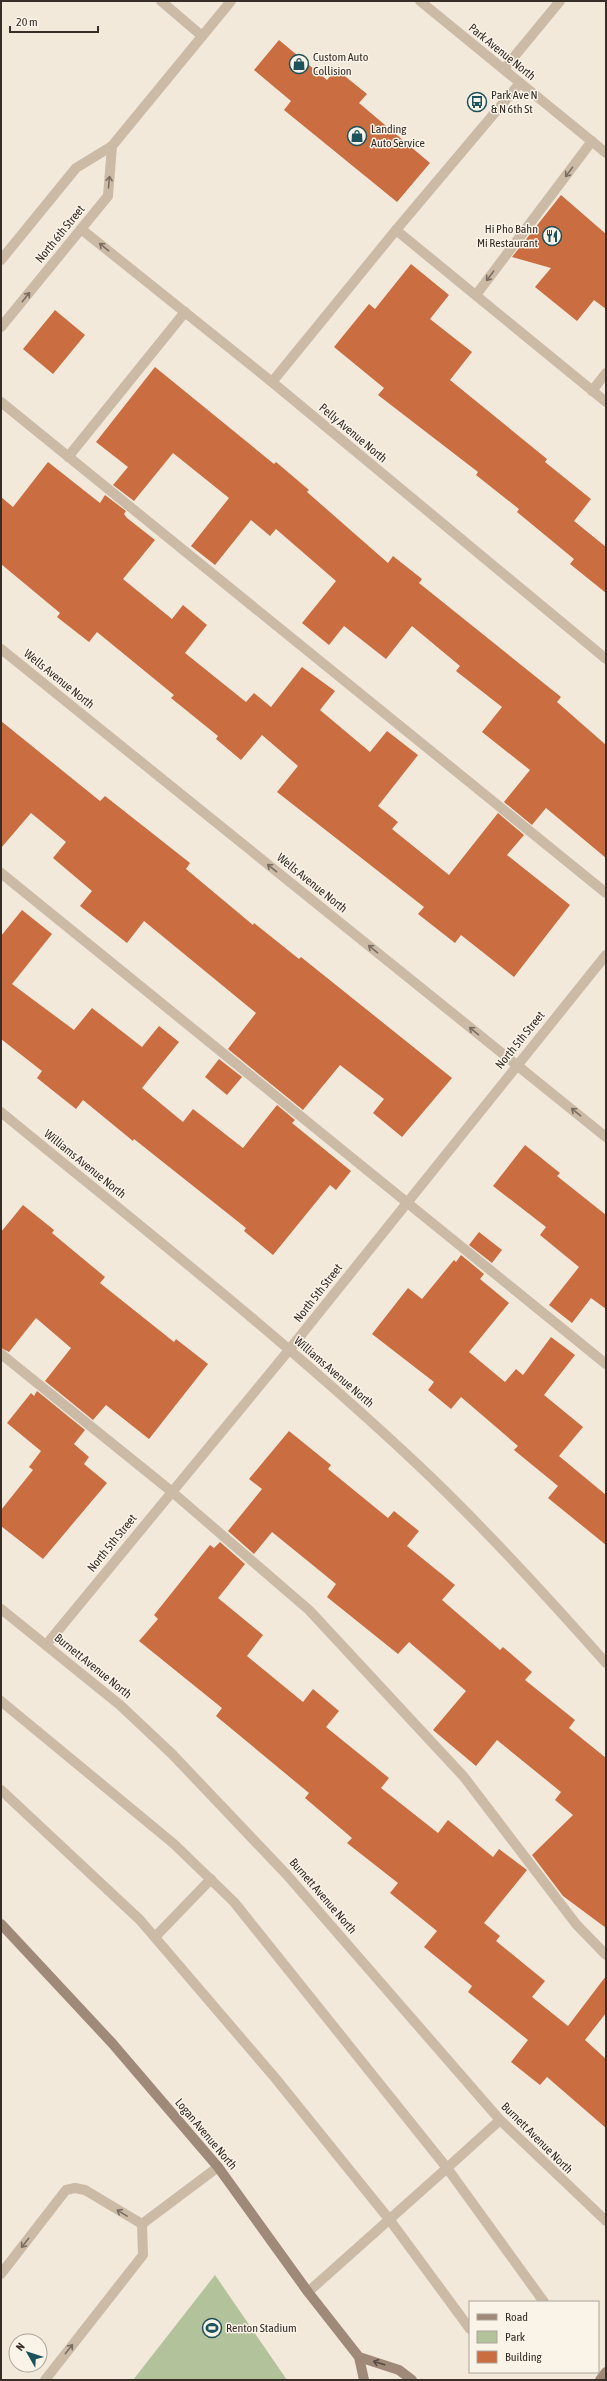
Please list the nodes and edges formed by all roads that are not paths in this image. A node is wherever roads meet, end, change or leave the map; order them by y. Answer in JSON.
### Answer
{"nodes":[{"id":1,"x":161,"y":1,"type":"edge"},
{"id":2,"x":231,"y":1,"type":"edge"},
{"id":3,"x":420,"y":1,"type":"edge"},
{"id":4,"x":560,"y":1,"type":"edge"},
{"id":5,"x":202,"y":36,"type":"junction"},
{"id":6,"x":504,"y":70,"type":"junction"},
{"id":7,"x":520,"y":83,"type":"junction"},
{"id":8,"x":592,"y":141,"type":"junction"},
{"id":9,"x":112,"y":146,"type":"junction"},
{"id":10,"x":606,"y":152,"type":"edge"},
{"id":11,"x":81,"y":229,"type":"junction"},
{"id":12,"x":396,"y":230,"type":"junction"},
{"id":13,"x":1,"y":260,"type":"edge"},
{"id":14,"x":476,"y":295,"type":"junction"},
{"id":15,"x":185,"y":312,"type":"junction"},
{"id":16,"x":1,"y":327,"type":"edge"},
{"id":17,"x":606,"y":373,"type":"edge"},
{"id":18,"x":272,"y":382,"type":"junction"},
{"id":19,"x":592,"y":391,"type":"junction"},
{"id":20,"x":1,"y":402,"type":"edge"},
{"id":21,"x":606,"y":402,"type":"edge"},
{"id":22,"x":68,"y":457,"type":"junction"},
{"id":23,"x":1,"y":649,"type":"edge"},
{"id":24,"x":606,"y":659,"type":"edge"},
{"id":25,"x":1,"y":873,"type":"edge"},
{"id":26,"x":606,"y":893,"type":"edge"},
{"id":27,"x":606,"y":955,"type":"edge"},
{"id":28,"x":516,"y":1065,"type":"junction"},
{"id":29,"x":1,"y":1112,"type":"edge"},
{"id":30,"x":606,"y":1137,"type":"edge"},
{"id":31,"x":406,"y":1201,"type":"junction"},
{"id":32,"x":289,"y":1350,"type":"junction"},
{"id":33,"x":1,"y":1354,"type":"edge"},
{"id":34,"x":606,"y":1364,"type":"edge"},
{"id":35,"x":171,"y":1491,"type":"junction"},
{"id":36,"x":1,"y":1609,"type":"edge"},
{"id":37,"x":46,"y":1644,"type":"junction"},
{"id":38,"x":606,"y":1663,"type":"edge"},
{"id":39,"x":1,"y":1701,"type":"edge"},
{"id":40,"x":1,"y":1790,"type":"edge"},
{"id":41,"x":211,"y":1879,"type":"junction"},
{"id":42,"x":1,"y":1924,"type":"edge"},
{"id":43,"x":155,"y":1937,"type":"junction"},
{"id":44,"x":606,"y":1956,"type":"edge"},
{"id":45,"x":500,"y":2120,"type":"junction"},
{"id":46,"x":218,"y":2167,"type":"junction"},
{"id":47,"x":447,"y":2168,"type":"junction"},
{"id":48,"x":389,"y":2219,"type":"junction"},
{"id":49,"x":606,"y":2221,"type":"edge"},
{"id":50,"x":142,"y":2224,"type":"junction"},
{"id":51,"x":1,"y":2274,"type":"edge"},
{"id":52,"x":308,"y":2292,"type":"junction"},
{"id":53,"x":543,"y":2301,"type":"edge"},
{"id":54,"x":469,"y":2328,"type":"edge"},
{"id":55,"x":359,"y":2357,"type":"junction"},
{"id":56,"x":399,"y":2370,"type":"junction"},
{"id":57,"x":606,"y":2372,"type":"edge"},
{"id":58,"x":45,"y":2380,"type":"edge"},
{"id":59,"x":364,"y":2380,"type":"edge"},
{"id":60,"x":406,"y":2380,"type":"edge"},
{"id":61,"x":412,"y":2380,"type":"edge"},
{"id":62,"x":600,"y":2380,"type":"edge"}],
"edges":[{"from":1,"to":5,"type":"street"},
{"from":2,"to":5,"type":"street"},
{"from":3,"to":6,"type":"street","name":"Park Avenue North"},
{"from":4,"to":6,"type":"street"},
{"from":5,"to":9,"type":"street"},
{"from":6,"to":7,"type":"street","name":"Park Avenue North"},
{"from":7,"to":8,"type":"street","name":"Park Avenue North"},
{"from":7,"to":12,"type":"street"},
{"from":8,"to":10,"type":"street","name":"Park Avenue North"},
{"from":8,"to":14,"type":"street","one_way":true},
{"from":11,"to":9,"type":"street","name":"North 6th Street","one_way":true},
{"from":9,"to":13,"type":"street"},
{"from":15,"to":11,"type":"street","name":"Pelly Avenue North","one_way":true},
{"from":16,"to":11,"type":"street","name":"North 6th Street","one_way":true},
{"from":12,"to":14,"type":"street"},
{"from":12,"to":18,"type":"street"},
{"from":14,"to":19,"type":"street"},
{"from":15,"to":18,"type":"street","name":"Pelly Avenue North"},
{"from":15,"to":22,"type":"street"},
{"from":17,"to":19,"type":"street"},
{"from":18,"to":24,"type":"street","name":"Pelly Avenue North"},
{"from":19,"to":21,"type":"street"},
{"from":20,"to":22,"type":"street"},
{"from":22,"to":26,"type":"street"},
{"from":28,"to":23,"type":"street","name":"Wells Avenue North","one_way":true},
{"from":25,"to":31,"type":"street"},
{"from":27,"to":28,"type":"street","name":"North 5th Street"},
{"from":30,"to":28,"type":"street","name":"Wells Avenue North","one_way":true},
{"from":28,"to":31,"type":"street","name":"North 5th Street"},
{"from":29,"to":32,"type":"street","name":"Williams Avenue North"},
{"from":31,"to":32,"type":"street","name":"North 5th Street"},
{"from":31,"to":34,"type":"street"},
{"from":32,"to":35,"type":"street","name":"North 5th Street"},
{"from":32,"to":38,"type":"street","name":"Williams Avenue North"},
{"from":33,"to":35,"type":"street"},
{"from":35,"to":37,"type":"street","name":"North 5th Street"},
{"from":35,"to":44,"type":"street"},
{"from":36,"to":37,"type":"street","name":"Burnett Avenue North"},
{"from":37,"to":45,"type":"street","name":"Burnett Avenue North"},
{"from":39,"to":41,"type":"street"},
{"from":40,"to":43,"type":"street"},
{"from":41,"to":43,"type":"street"},
{"from":41,"to":47,"type":"street"},
{"from":42,"to":46,"type":"main road","name":"Logan Avenue North"},
{"from":43,"to":48,"type":"street"},
{"from":45,"to":47,"type":"street"},
{"from":45,"to":49,"type":"street","name":"Burnett Avenue North"},
{"from":46,"to":50,"type":"street"},
{"from":46,"to":52,"type":"main road","name":"Logan Avenue North"},
{"from":47,"to":48,"type":"street"},
{"from":47,"to":53,"type":"street"},
{"from":48,"to":52,"type":"street"},
{"from":48,"to":54,"type":"street"},
{"from":50,"to":51,"type":"street","one_way":true},
{"from":58,"to":50,"type":"street","one_way":true},
{"from":52,"to":55,"type":"main road","name":"Logan Avenue North"},
{"from":56,"to":55,"type":"main road","one_way":true},
{"from":55,"to":59,"type":"main road","name":"Logan Avenue North"},
{"from":56,"to":60,"type":"main road"},
{"from":56,"to":61,"type":"main road"},
{"from":57,"to":62,"type":"main road"}]}
